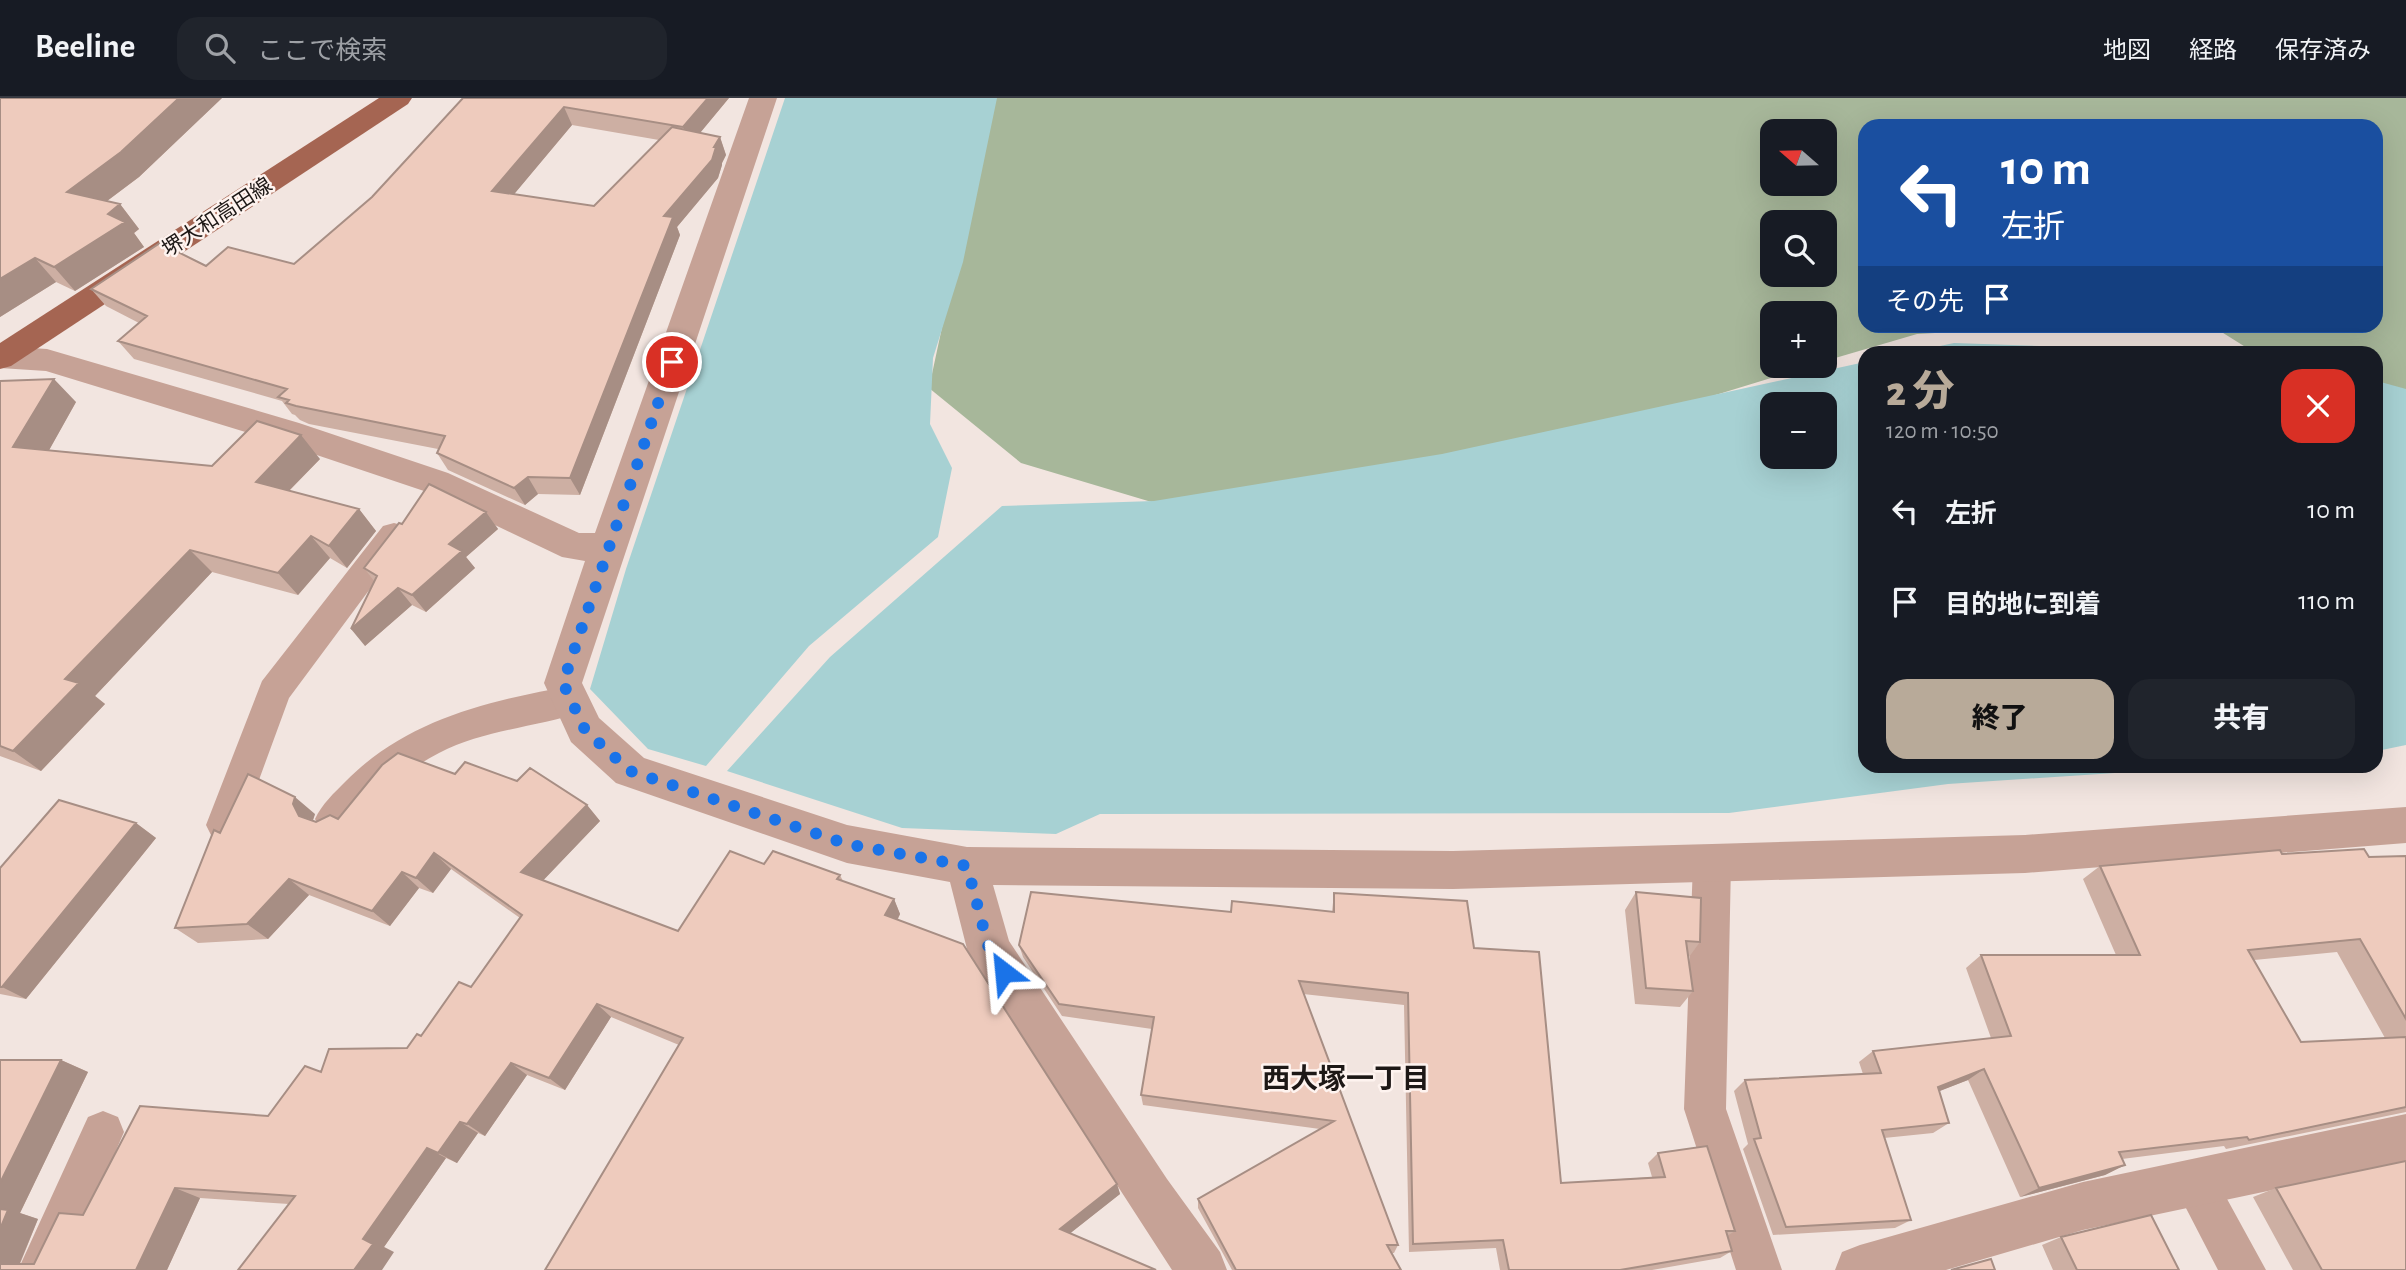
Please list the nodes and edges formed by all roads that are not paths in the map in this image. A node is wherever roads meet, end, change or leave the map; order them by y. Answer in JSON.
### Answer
{"nodes":[{"id":1,"x":398,"y":98,"type":"edge"},
{"id":2,"x":763,"y":98,"type":"edge"},
{"id":3,"x":1,"y":357,"type":"edge"},
{"id":4,"x":422,"y":500,"type":"junction"},
{"id":5,"x":608,"y":547,"type":"junction"},
{"id":6,"x":572,"y":701,"type":"junction"},
{"id":7,"x":334,"y":818,"type":"edge"},
{"id":8,"x":225,"y":825,"type":"edge"},
{"id":9,"x":2406,"y":825,"type":"edge"},
{"id":10,"x":1712,"y":863,"type":"junction"},
{"id":11,"x":967,"y":866,"type":"junction"},
{"id":12,"x":103,"y":1132,"type":"dead end"},
{"id":13,"x":2406,"y":1138,"type":"edge"},
{"id":14,"x":2195,"y":1183,"type":"junction"},
{"id":15,"x":41,"y":1270,"type":"edge"},
{"id":16,"x":1202,"y":1270,"type":"edge"},
{"id":17,"x":1759,"y":1270,"type":"edge"},
{"id":18,"x":1860,"y":1270,"type":"edge"},
{"id":19,"x":2243,"y":1270,"type":"edge"}],
"edges":[{"from":1,"to":3,"type":"main road","name":"堺大和高田線"},
{"from":2,"to":5,"type":"street"},
{"from":3,"to":4,"type":"street"},
{"from":4,"to":5,"type":"street"},
{"from":4,"to":8,"type":"lane"},
{"from":5,"to":6,"type":"street"},
{"from":6,"to":7,"type":"lane"},
{"from":6,"to":11,"type":"street"},
{"from":9,"to":10,"type":"street"},
{"from":10,"to":11,"type":"street"},
{"from":10,"to":17,"type":"lane"},
{"from":11,"to":16,"type":"street"},
{"from":12,"to":15,"type":"lane"},
{"from":13,"to":14,"type":"street"},
{"from":14,"to":18,"type":"street"},
{"from":14,"to":19,"type":"lane"}]}
